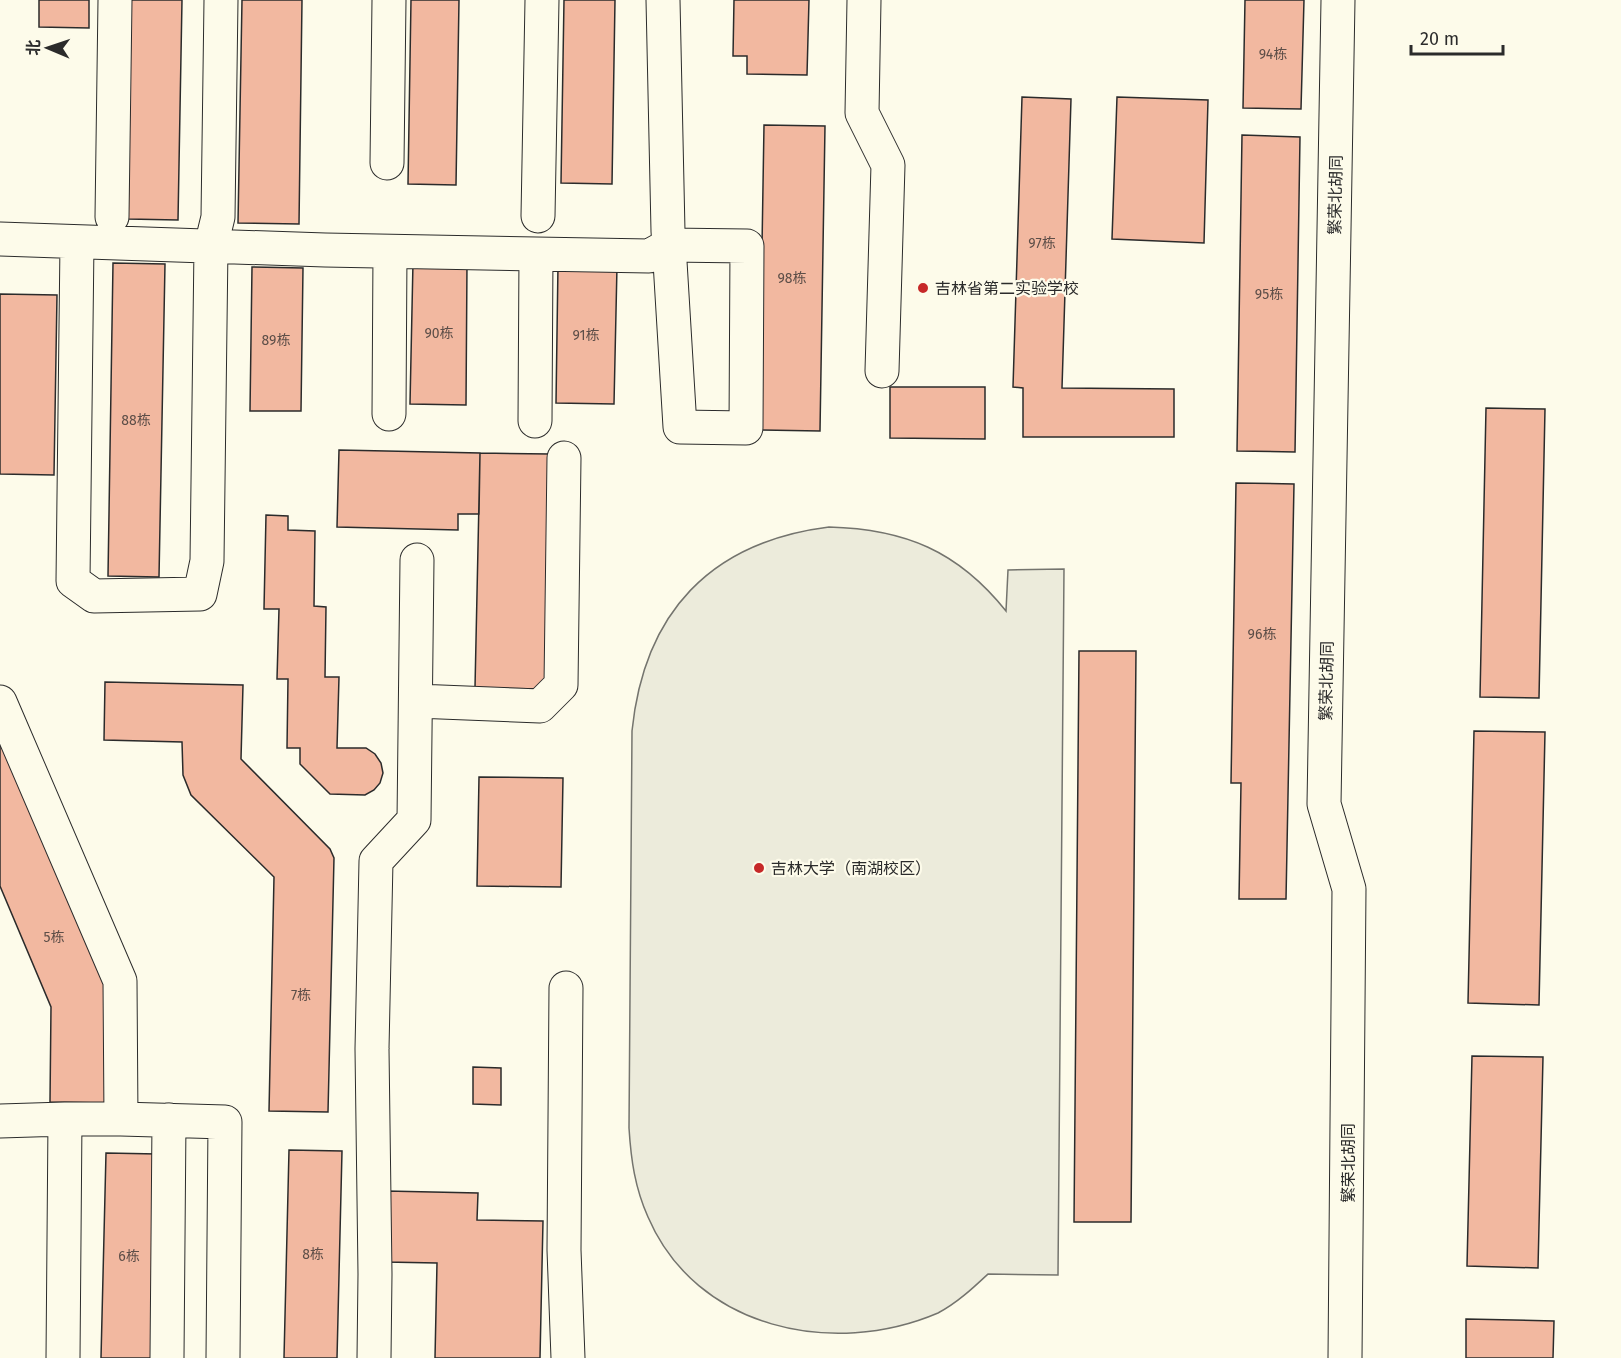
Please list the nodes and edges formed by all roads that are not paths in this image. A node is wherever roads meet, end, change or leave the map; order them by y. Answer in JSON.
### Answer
{"nodes":[{"id":1,"x":116,"y":0,"type":"edge"},
{"id":2,"x":220,"y":0,"type":"edge"},
{"id":3,"x":389,"y":0,"type":"edge"},
{"id":4,"x":542,"y":0,"type":"edge"},
{"id":5,"x":663,"y":0,"type":"edge"},
{"id":6,"x":864,"y":0,"type":"edge"},
{"id":7,"x":1338,"y":0,"type":"edge"},
{"id":8,"x":387,"y":163,"type":"dead end"},
{"id":9,"x":538,"y":216,"type":"dead end"},
{"id":10,"x":112,"y":217,"type":"dead end"},
{"id":11,"x":0,"y":239,"type":"edge"},
{"id":12,"x":77,"y":242,"type":"junction"},
{"id":13,"x":669,"y":245,"type":"junction"},
{"id":14,"x":211,"y":246,"type":"junction"},
{"id":15,"x":390,"y":252,"type":"junction"},
{"id":16,"x":536,"y":254,"type":"junction"},
{"id":17,"x":882,"y":371,"type":"dead end"},
{"id":18,"x":389,"y":414,"type":"dead end"},
{"id":19,"x":535,"y":421,"type":"dead end"},
{"id":20,"x":564,"y":458,"type":"dead end"},
{"id":21,"x":417,"y":560,"type":"dead end"},
{"id":22,"x":416,"y":701,"type":"junction"},
{"id":23,"x":0,"y":702,"type":"edge"},
{"id":24,"x":566,"y":988,"type":"dead end"},
{"id":25,"x":65,"y":1119,"type":"junction"},
{"id":26,"x":121,"y":1119,"type":"junction"},
{"id":27,"x":169,"y":1120,"type":"junction"},
{"id":28,"x":0,"y":1121,"type":"edge"},
{"id":29,"x":63,"y":1358,"type":"edge"},
{"id":30,"x":167,"y":1358,"type":"edge"},
{"id":31,"x":223,"y":1358,"type":"edge"},
{"id":32,"x":374,"y":1358,"type":"edge"},
{"id":33,"x":568,"y":1358,"type":"edge"},
{"id":34,"x":1345,"y":1358,"type":"edge"}],
"edges":[{"from":1,"to":10,"type":"street"},
{"from":2,"to":14,"type":"street"},
{"from":3,"to":8,"type":"street"},
{"from":4,"to":9,"type":"street"},
{"from":5,"to":13,"type":"street"},
{"from":6,"to":17,"type":"street"},
{"from":7,"to":34,"type":"street","name":"繁荣北胡同"},
{"from":11,"to":12,"type":"street"},
{"from":12,"to":14,"type":"street"},
{"from":12,"to":14,"type":"street"},
{"from":13,"to":13,"type":"street"},
{"from":13,"to":16,"type":"street"},
{"from":14,"to":15,"type":"street"},
{"from":15,"to":16,"type":"street"},
{"from":15,"to":18,"type":"street"},
{"from":16,"to":19,"type":"street"},
{"from":20,"to":22,"type":"street"},
{"from":21,"to":22,"type":"street"},
{"from":22,"to":32,"type":"street"},
{"from":23,"to":26,"type":"street"},
{"from":24,"to":33,"type":"street"},
{"from":25,"to":26,"type":"street"},
{"from":25,"to":28,"type":"street"},
{"from":25,"to":29,"type":"street"},
{"from":26,"to":27,"type":"street"},
{"from":27,"to":30,"type":"street"},
{"from":27,"to":31,"type":"street"}]}
